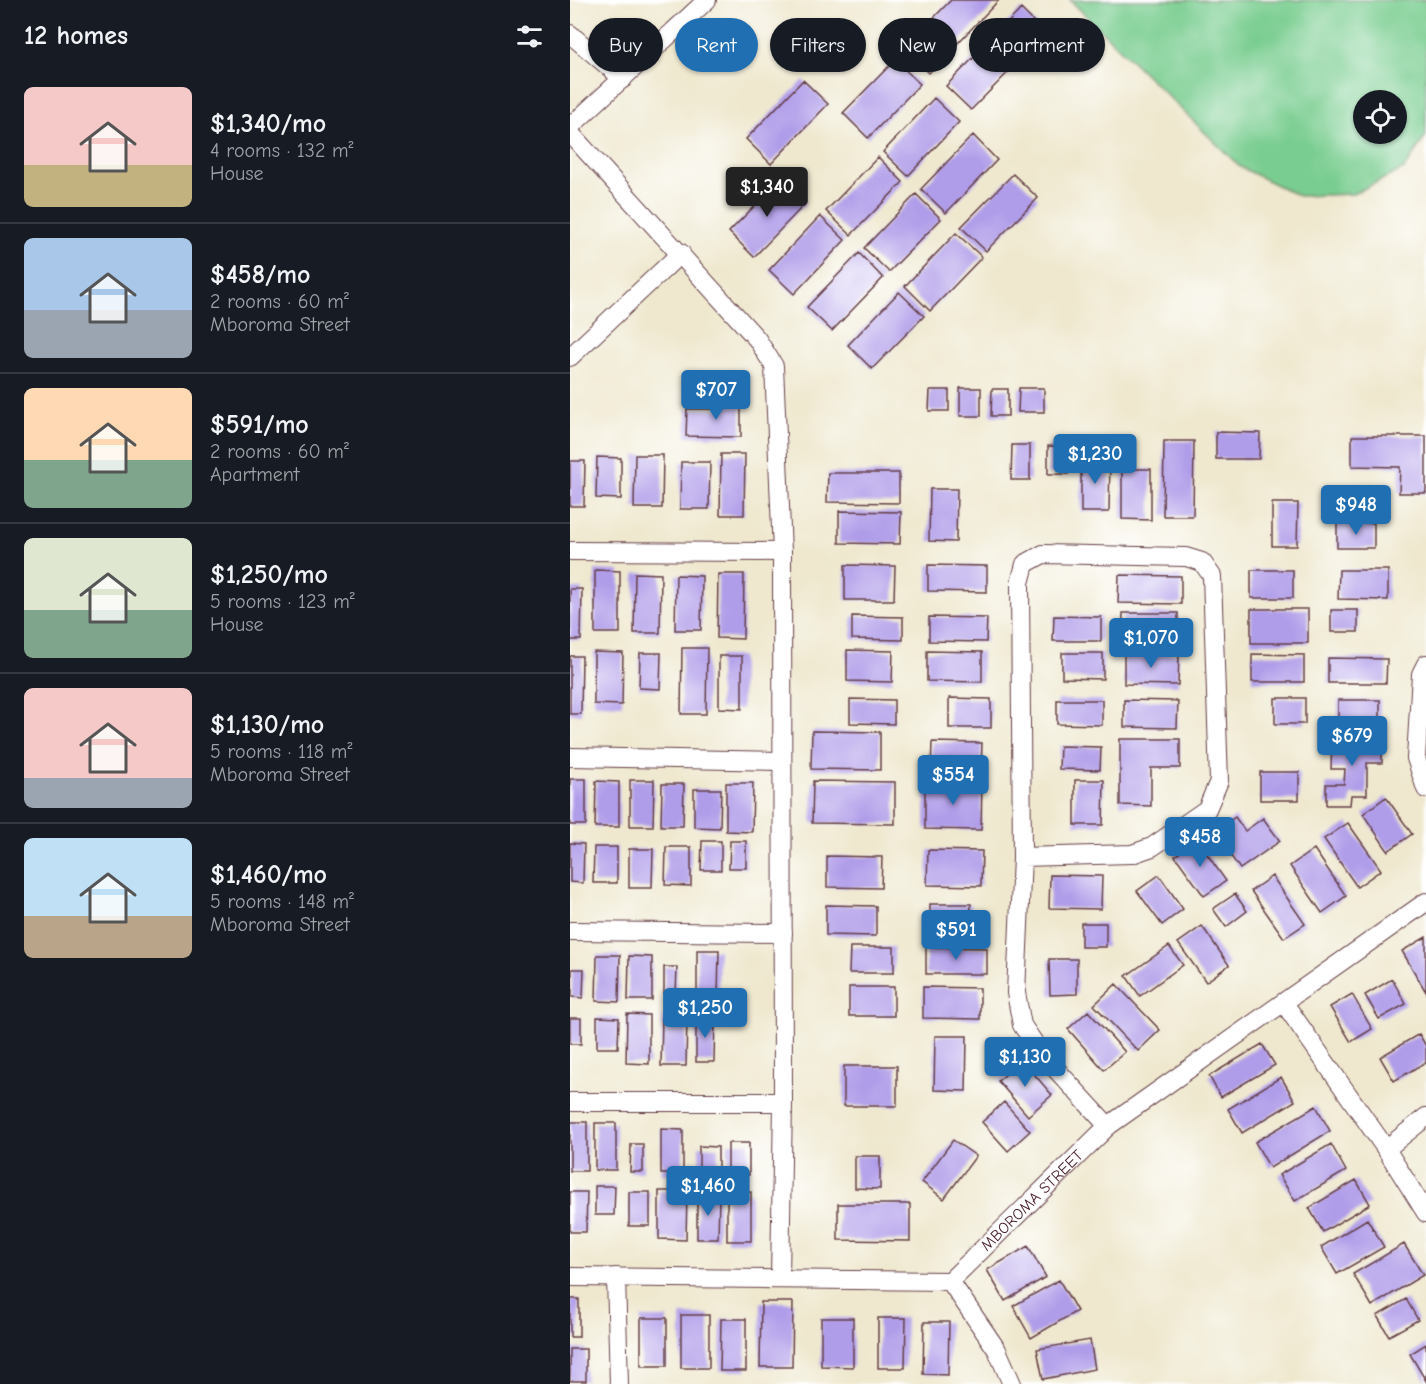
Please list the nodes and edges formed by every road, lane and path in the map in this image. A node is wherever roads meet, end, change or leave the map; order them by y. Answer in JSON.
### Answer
{"nodes":[{"id":1,"x":707,"y":0,"type":"edge"},
{"id":2,"x":570,"y":33,"type":"edge"},
{"id":3,"x":623,"y":79,"type":"junction"},
{"id":4,"x":570,"y":127,"type":"edge"},
{"id":5,"x":570,"y":133,"type":"edge"},
{"id":6,"x":681,"y":253,"type":"junction"},
{"id":7,"x":570,"y":357,"type":"edge"},
{"id":8,"x":570,"y":550,"type":"edge"},
{"id":9,"x":782,"y":552,"type":"junction"},
{"id":10,"x":1426,"y":664,"type":"edge"},
{"id":11,"x":570,"y":757,"type":"edge"},
{"id":12,"x":782,"y":761,"type":"junction"},
{"id":13,"x":1426,"y":789,"type":"edge"},
{"id":14,"x":1022,"y":858,"type":"junction"},
{"id":15,"x":1426,"y":902,"type":"edge"},
{"id":16,"x":570,"y":932,"type":"edge"},
{"id":17,"x":783,"y":933,"type":"junction"},
{"id":18,"x":1284,"y":1003,"type":"junction"},
{"id":19,"x":570,"y":1102,"type":"edge"},
{"id":20,"x":783,"y":1102,"type":"junction"},
{"id":21,"x":1426,"y":1117,"type":"edge"},
{"id":22,"x":1108,"y":1126,"type":"junction"},
{"id":23,"x":1386,"y":1149,"type":"junction"},
{"id":24,"x":1426,"y":1213,"type":"edge"},
{"id":25,"x":570,"y":1277,"type":"edge"},
{"id":26,"x":616,"y":1277,"type":"junction"},
{"id":27,"x":780,"y":1278,"type":"junction"},
{"id":28,"x":950,"y":1281,"type":"junction"},
{"id":29,"x":619,"y":1384,"type":"edge"},
{"id":30,"x":1012,"y":1384,"type":"edge"}],
"edges":[{"from":1,"to":3,"type":"street"},
{"from":2,"to":3,"type":"street"},
{"from":3,"to":4,"type":"street"},
{"from":5,"to":6,"type":"street"},
{"from":6,"to":7,"type":"street"},
{"from":6,"to":9,"type":"street"},
{"from":8,"to":9,"type":"street"},
{"from":9,"to":12,"type":"street"},
{"from":10,"to":13,"type":"street"},
{"from":11,"to":12,"type":"street"},
{"from":12,"to":17,"type":"street"},
{"from":14,"to":14,"type":"street"},
{"from":14,"to":22,"type":"street"},
{"from":15,"to":18,"type":"street","name":"MBOROMA STREET"},
{"from":16,"to":17,"type":"street"},
{"from":17,"to":20,"type":"street"},
{"from":18,"to":22,"type":"street","name":"MBOROMA STREET"},
{"from":18,"to":23,"type":"street"},
{"from":19,"to":20,"type":"street"},
{"from":20,"to":27,"type":"street"},
{"from":21,"to":23,"type":"street"},
{"from":22,"to":28,"type":"street","name":"MBOROMA STREET"},
{"from":23,"to":24,"type":"street"},
{"from":25,"to":26,"type":"street"},
{"from":26,"to":27,"type":"street"},
{"from":26,"to":29,"type":"street"},
{"from":27,"to":28,"type":"street"},
{"from":28,"to":30,"type":"street"}]}
